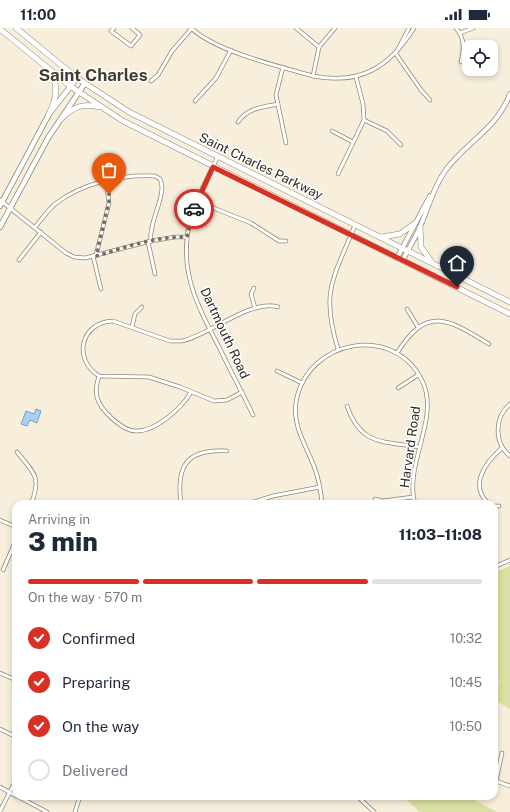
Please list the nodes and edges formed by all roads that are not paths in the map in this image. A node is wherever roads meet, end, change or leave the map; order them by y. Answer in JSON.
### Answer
{"nodes":[{"id":1,"x":16,"y":28,"type":"edge"},
{"id":2,"x":114,"y":28,"type":"edge"},
{"id":3,"x":132,"y":28,"type":"edge"},
{"id":4,"x":192,"y":28,"type":"edge"},
{"id":5,"x":296,"y":28,"type":"edge"},
{"id":6,"x":335,"y":28,"type":"edge"},
{"id":7,"x":409,"y":28,"type":"edge"},
{"id":8,"x":414,"y":28,"type":"edge"},
{"id":9,"x":456,"y":28,"type":"edge"},
{"id":10,"x":473,"y":28,"type":"edge"},
{"id":11,"x":0,"y":29,"type":"edge"},
{"id":12,"x":460,"y":32,"type":"junction"},
{"id":13,"x":319,"y":47,"type":"junction"},
{"id":14,"x":231,"y":50,"type":"junction"},
{"id":15,"x":396,"y":54,"type":"junction"},
{"id":16,"x":461,"y":62,"type":"dead end"},
{"id":17,"x":45,"y":66,"type":"junction"},
{"id":18,"x":283,"y":67,"type":"junction"},
{"id":19,"x":313,"y":76,"type":"junction"},
{"id":20,"x":356,"y":77,"type":"junction"},
{"id":21,"x":76,"y":78,"type":"junction"},
{"id":22,"x":151,"y":81,"type":"dead end"},
{"id":23,"x":85,"y":83,"type":"junction"},
{"id":24,"x":70,"y":86,"type":"junction"},
{"id":25,"x":79,"y":91,"type":"junction"},
{"id":26,"x":510,"y":94,"type":"edge"},
{"id":27,"x":430,"y":100,"type":"dead end"},
{"id":28,"x":195,"y":101,"type":"dead end"},
{"id":29,"x":278,"y":104,"type":"junction"},
{"id":30,"x":103,"y":108,"type":"junction"},
{"id":31,"x":49,"y":114,"type":"junction"},
{"id":32,"x":61,"y":119,"type":"junction"},
{"id":33,"x":364,"y":120,"type":"junction"},
{"id":34,"x":238,"y":122,"type":"dead end"},
{"id":35,"x":332,"y":131,"type":"dead end"},
{"id":36,"x":353,"y":142,"type":"junction"},
{"id":37,"x":286,"y":143,"type":"dead end"},
{"id":38,"x":401,"y":145,"type":"dead end"},
{"id":39,"x":218,"y":156,"type":"junction"},
{"id":40,"x":213,"y":167,"type":"junction"},
{"id":41,"x":338,"y":174,"type":"dead end"},
{"id":42,"x":106,"y":181,"type":"junction"},
{"id":43,"x":437,"y":186,"type":"junction"},
{"id":44,"x":196,"y":201,"type":"junction"},
{"id":45,"x":1,"y":203,"type":"edge"},
{"id":46,"x":10,"y":209,"type":"junction"},
{"id":47,"x":414,"y":224,"type":"junction"},
{"id":48,"x":356,"y":225,"type":"junction"},
{"id":49,"x":0,"y":227,"type":"edge"},
{"id":50,"x":35,"y":227,"type":"junction"},
{"id":51,"x":420,"y":228,"type":"junction"},
{"id":52,"x":41,"y":232,"type":"junction"},
{"id":53,"x":351,"y":236,"type":"junction"},
{"id":54,"x":187,"y":237,"type":"junction"},
{"id":55,"x":380,"y":237,"type":"junction"},
{"id":56,"x":149,"y":241,"type":"junction"},
{"id":57,"x":286,"y":241,"type":"dead end"},
{"id":58,"x":402,"y":248,"type":"junction"},
{"id":59,"x":408,"y":251,"type":"junction"},
{"id":60,"x":95,"y":256,"type":"junction"},
{"id":61,"x":397,"y":258,"type":"junction"},
{"id":62,"x":19,"y":260,"type":"dead end"},
{"id":63,"x":403,"y":260,"type":"junction"},
{"id":64,"x":433,"y":264,"type":"junction"},
{"id":65,"x":155,"y":274,"type":"dead end"},
{"id":66,"x":254,"y":288,"type":"dead end"},
{"id":67,"x":101,"y":289,"type":"dead end"},
{"id":68,"x":510,"y":302,"type":"edge"},
{"id":69,"x":142,"y":307,"type":"dead end"},
{"id":70,"x":278,"y":307,"type":"dead end"},
{"id":71,"x":255,"y":308,"type":"junction"},
{"id":72,"x":406,"y":309,"type":"dead end"},
{"id":73,"x":510,"y":314,"type":"edge"},
{"id":74,"x":132,"y":327,"type":"junction"},
{"id":75,"x":418,"y":327,"type":"junction"},
{"id":76,"x":209,"y":329,"type":"junction"},
{"id":77,"x":489,"y":344,"type":"dead end"},
{"id":78,"x":338,"y":350,"type":"junction"},
{"id":79,"x":397,"y":354,"type":"junction"},
{"id":80,"x":277,"y":371,"type":"dead end"},
{"id":81,"x":418,"y":374,"type":"junction"},
{"id":82,"x":99,"y":376,"type":"junction"},
{"id":83,"x":302,"y":383,"type":"junction"},
{"id":84,"x":398,"y":388,"type":"dead end"},
{"id":85,"x":191,"y":392,"type":"junction"},
{"id":86,"x":242,"y":392,"type":"junction"},
{"id":87,"x":510,"y":404,"type":"edge"},
{"id":88,"x":347,"y":406,"type":"dead end"},
{"id":89,"x":253,"y":415,"type":"dead end"},
{"id":90,"x":420,"y":447,"type":"junction"},
{"id":91,"x":502,"y":448,"type":"junction"},
{"id":92,"x":227,"y":451,"type":"dead end"},
{"id":93,"x":16,"y":452,"type":"dead end"},
{"id":94,"x":510,"y":456,"type":"edge"},
{"id":95,"x":320,"y":487,"type":"junction"},
{"id":96,"x":413,"y":496,"type":"junction"},
{"id":97,"x":375,"y":499,"type":"dead end"},
{"id":98,"x":33,"y":500,"type":"edge"},
{"id":99,"x":181,"y":500,"type":"edge"},
{"id":100,"x":260,"y":500,"type":"edge"},
{"id":101,"x":322,"y":500,"type":"edge"},
{"id":102,"x":380,"y":500,"type":"edge"},
{"id":103,"x":391,"y":500,"type":"edge"},
{"id":104,"x":414,"y":500,"type":"edge"},
{"id":105,"x":486,"y":500,"type":"edge"},
{"id":106,"x":0,"y":520,"type":"edge"},
{"id":107,"x":12,"y":525,"type":"edge"},
{"id":108,"x":12,"y":549,"type":"edge"},
{"id":109,"x":510,"y":560,"type":"edge"},
{"id":110,"x":498,"y":565,"type":"edge"},
{"id":111,"x":3,"y":570,"type":"dead end"},
{"id":112,"x":0,"y":673,"type":"edge"},
{"id":113,"x":12,"y":678,"type":"edge"},
{"id":114,"x":0,"y":729,"type":"edge"},
{"id":115,"x":12,"y":735,"type":"edge"},
{"id":116,"x":502,"y":753,"type":"dead end"},
{"id":117,"x":498,"y":769,"type":"edge"},
{"id":118,"x":498,"y":782,"type":"edge"},
{"id":119,"x":510,"y":786,"type":"edge"},
{"id":120,"x":0,"y":788,"type":"edge"},
{"id":121,"x":12,"y":788,"type":"edge"},
{"id":122,"x":10,"y":792,"type":"junction"},
{"id":123,"x":24,"y":800,"type":"edge"},
{"id":124,"x":79,"y":800,"type":"edge"},
{"id":125,"x":360,"y":800,"type":"edge"},
{"id":126,"x":0,"y":811,"type":"edge"},
{"id":127,"x":47,"y":812,"type":"edge"},
{"id":128,"x":75,"y":812,"type":"edge"},
{"id":129,"x":374,"y":812,"type":"edge"}],
"edges":[{"from":1,"to":21,"type":"main road","name":"Saint Charles Parkway"},
{"from":2,"to":3,"type":"street"},
{"from":4,"to":14,"type":"street"},
{"from":4,"to":22,"type":"street"},
{"from":5,"to":13,"type":"street"},
{"from":6,"to":13,"type":"street"},
{"from":7,"to":15,"type":"street"},
{"from":8,"to":15,"type":"street"},
{"from":9,"to":12,"type":"street"},
{"from":10,"to":12,"type":"street"},
{"from":11,"to":17,"type":"main road","name":"Saint Charles Parkway"},
{"from":12,"to":16,"type":"street"},
{"from":13,"to":19,"type":"street"},
{"from":14,"to":18,"type":"street"},
{"from":14,"to":28,"type":"street"},
{"from":15,"to":20,"type":"street"},
{"from":15,"to":27,"type":"street"},
{"from":17,"to":24,"type":"main road","name":"Saint Charles Parkway"},
{"from":17,"to":31,"type":"main road"},
{"from":18,"to":19,"type":"street"},
{"from":18,"to":29,"type":"street"},
{"from":19,"to":20,"type":"street"},
{"from":20,"to":33,"type":"street"},
{"from":21,"to":23,"type":"main road","name":"Saint Charles Parkway"},
{"from":21,"to":24,"type":"main road"},
{"from":23,"to":25,"type":"main road"},
{"from":23,"to":39,"type":"main road","name":"Saint Charles Parkway"},
{"from":24,"to":25,"type":"main road","name":"Saint Charles Parkway"},
{"from":24,"to":31,"type":"main road"},
{"from":25,"to":30,"type":"main road","name":"Saint Charles Parkway"},
{"from":25,"to":32,"type":"main road"},
{"from":26,"to":43,"type":"street"},
{"from":29,"to":34,"type":"street"},
{"from":29,"to":37,"type":"street"},
{"from":30,"to":32,"type":"main road"},
{"from":30,"to":40,"type":"main road","name":"Saint Charles Parkway"},
{"from":31,"to":45,"type":"main road"},
{"from":32,"to":46,"type":"main road"},
{"from":33,"to":36,"type":"street"},
{"from":33,"to":38,"type":"street"},
{"from":35,"to":36,"type":"street"},
{"from":36,"to":41,"type":"street"},
{"from":39,"to":40,"type":"street","name":"Dartmouth Road"},
{"from":39,"to":48,"type":"main road","name":"Saint Charles Parkway"},
{"from":40,"to":44,"type":"street","name":"Dartmouth Road"},
{"from":40,"to":53,"type":"main road","name":"Saint Charles Parkway"},
{"from":42,"to":50,"type":"street"},
{"from":42,"to":56,"type":"street"},
{"from":42,"to":60,"type":"street"},
{"from":43,"to":47,"type":"street"},
{"from":43,"to":51,"type":"street"},
{"from":44,"to":54,"type":"street","name":"Dartmouth Road"},
{"from":44,"to":57,"type":"street"},
{"from":45,"to":46,"type":"street"},
{"from":46,"to":49,"type":"main road"},
{"from":46,"to":50,"type":"street"},
{"from":47,"to":55,"type":"main road"},
{"from":47,"to":58,"type":"street"},
{"from":48,"to":53,"type":"street"},
{"from":48,"to":55,"type":"main road","name":"Saint Charles Parkway"},
{"from":50,"to":52,"type":"street"},
{"from":51,"to":59,"type":"street"},
{"from":51,"to":64,"type":"main road"},
{"from":52,"to":60,"type":"street"},
{"from":52,"to":62,"type":"street"},
{"from":53,"to":61,"type":"main road","name":"Saint Charles Parkway"},
{"from":53,"to":78,"type":"street"},
{"from":54,"to":56,"type":"street"},
{"from":54,"to":76,"type":"street","name":"Dartmouth Road"},
{"from":55,"to":58,"type":"main road","name":"Saint Charles Parkway"},
{"from":56,"to":60,"type":"street"},
{"from":56,"to":65,"type":"street"},
{"from":58,"to":59,"type":"main road","name":"Saint Charles Parkway"},
{"from":58,"to":61,"type":"street"},
{"from":59,"to":63,"type":"street"},
{"from":59,"to":64,"type":"main road","name":"Saint Charles Parkway"},
{"from":60,"to":67,"type":"street"},
{"from":61,"to":63,"type":"main road","name":"Saint Charles Parkway"},
{"from":63,"to":73,"type":"main road","name":"Saint Charles Parkway"},
{"from":64,"to":68,"type":"main road","name":"Saint Charles Parkway"},
{"from":66,"to":71,"type":"street"},
{"from":69,"to":74,"type":"street"},
{"from":70,"to":71,"type":"street"},
{"from":71,"to":76,"type":"street"},
{"from":72,"to":75,"type":"street"},
{"from":74,"to":76,"type":"street"},
{"from":74,"to":82,"type":"street"},
{"from":75,"to":77,"type":"street"},
{"from":75,"to":79,"type":"street"},
{"from":76,"to":86,"type":"street","name":"Dartmouth Road"},
{"from":78,"to":79,"type":"street","name":"Harvard Road"},
{"from":78,"to":83,"type":"street","name":"Harvard Road"},
{"from":79,"to":81,"type":"street","name":"Harvard Road"},
{"from":80,"to":83,"type":"street"},
{"from":81,"to":84,"type":"street"},
{"from":81,"to":90,"type":"street","name":"Harvard Road"},
{"from":82,"to":85,"type":"street"},
{"from":82,"to":85,"type":"street"},
{"from":83,"to":95,"type":"street","name":"Harvard Road"},
{"from":85,"to":86,"type":"street"},
{"from":86,"to":89,"type":"street","name":"Dartmouth Road"},
{"from":87,"to":91,"type":"street"},
{"from":88,"to":90,"type":"street"},
{"from":90,"to":96,"type":"street","name":"Harvard Road"},
{"from":91,"to":94,"type":"street"},
{"from":91,"to":105,"type":"street"},
{"from":92,"to":99,"type":"street"},
{"from":93,"to":98,"type":"street"},
{"from":95,"to":100,"type":"street"},
{"from":95,"to":101,"type":"street","name":"Harvard Road"},
{"from":96,"to":103,"type":"street"},
{"from":96,"to":104,"type":"street","name":"Harvard Road"},
{"from":97,"to":102,"type":"street"},
{"from":106,"to":107,"type":"street"},
{"from":108,"to":111,"type":"street"},
{"from":109,"to":110,"type":"street"},
{"from":112,"to":113,"type":"street"},
{"from":114,"to":115,"type":"street"},
{"from":116,"to":117,"type":"street"},
{"from":118,"to":119,"type":"street"},
{"from":120,"to":122,"type":"street"},
{"from":121,"to":122,"type":"street"},
{"from":122,"to":126,"type":"street"},
{"from":123,"to":127,"type":"street"},
{"from":124,"to":128,"type":"street"},
{"from":125,"to":129,"type":"street"}]}
